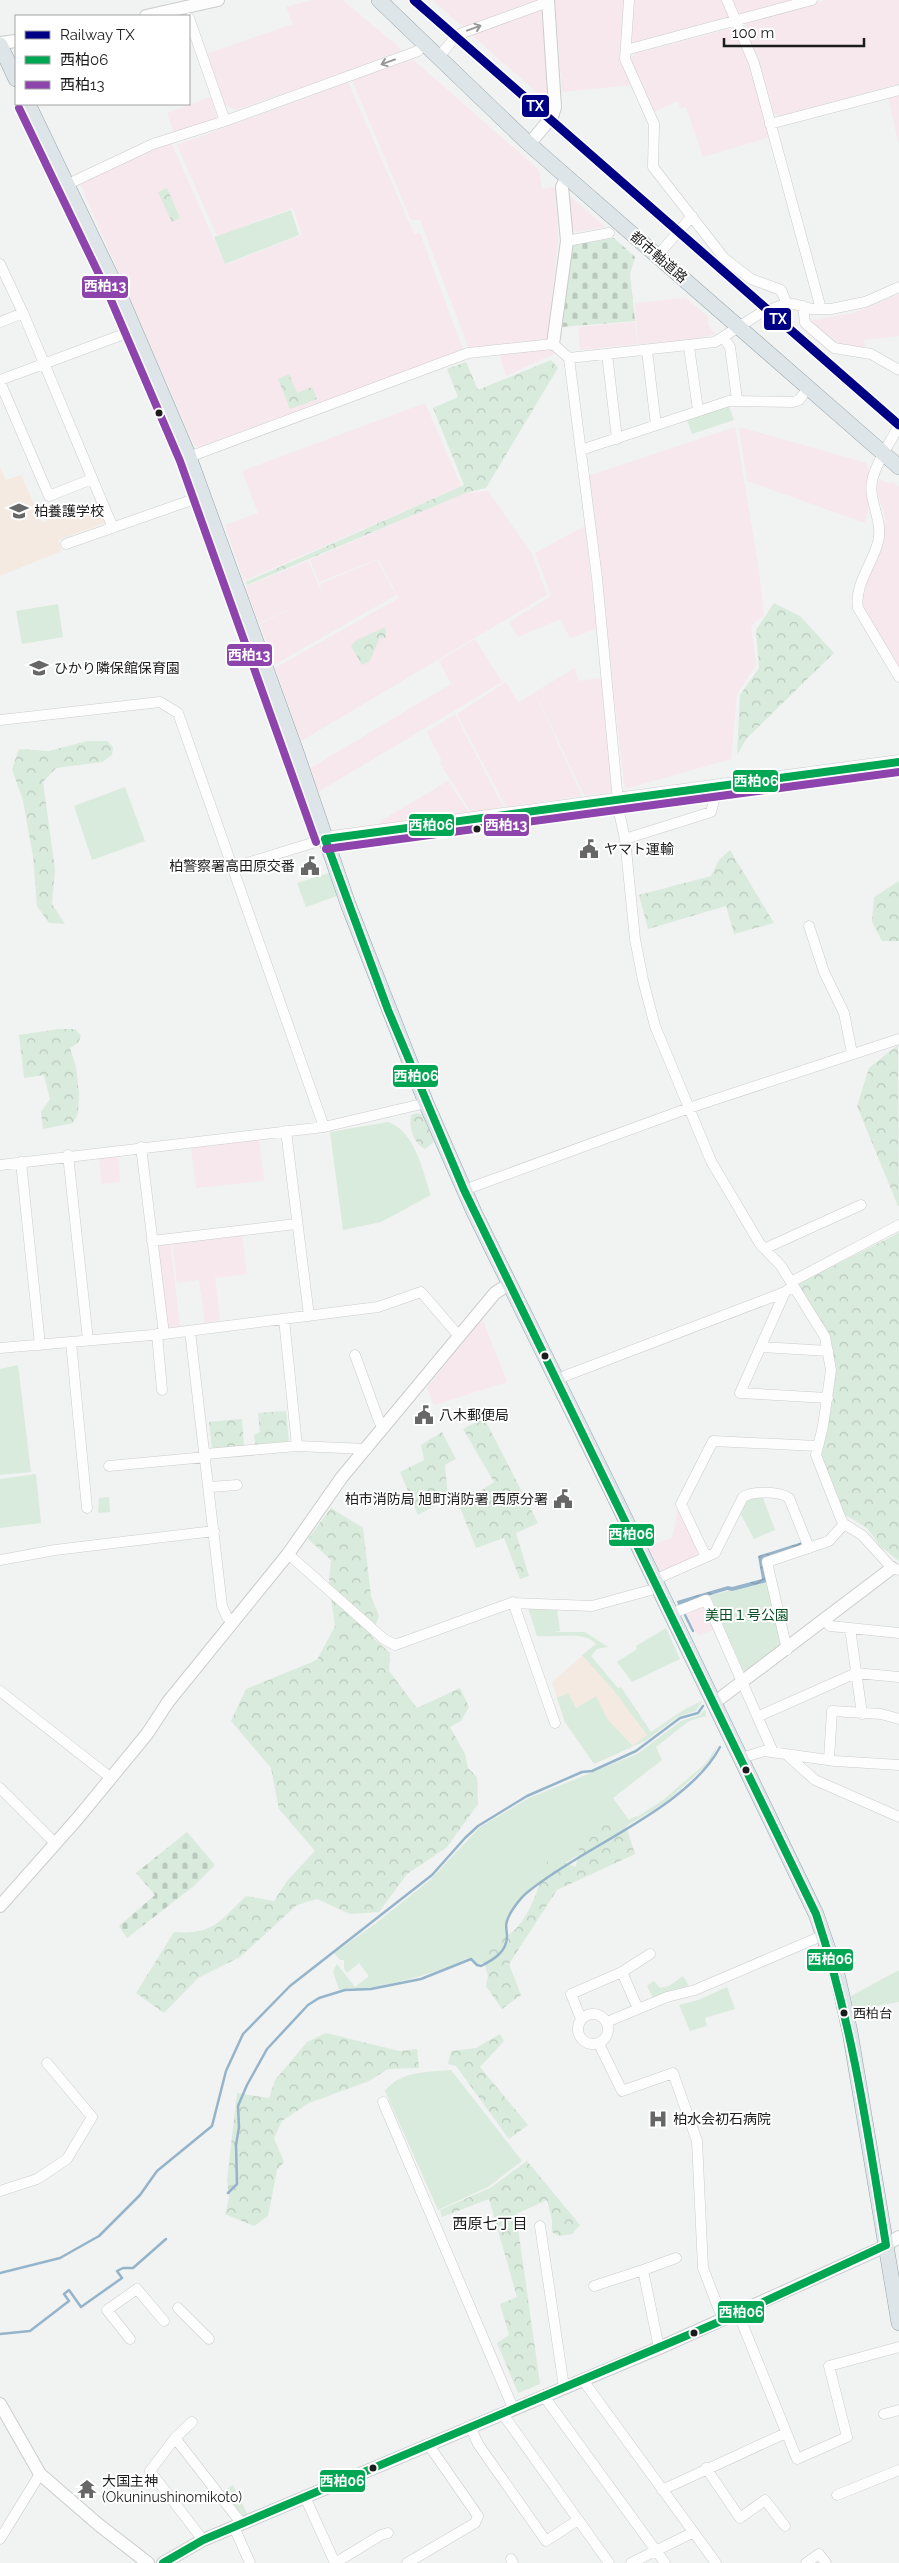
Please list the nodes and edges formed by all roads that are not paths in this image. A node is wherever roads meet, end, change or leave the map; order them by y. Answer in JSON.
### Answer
{"nodes":[{"id":1,"x":218,"y":0,"type":"edge"},
{"id":2,"x":368,"y":0,"type":"edge"},
{"id":3,"x":379,"y":0,"type":"edge"},
{"id":4,"x":629,"y":0,"type":"edge"},
{"id":5,"x":728,"y":0,"type":"edge"},
{"id":6,"x":812,"y":0,"type":"edge"},
{"id":7,"x":548,"y":1,"type":"edge"},
{"id":8,"x":187,"y":14,"type":"edge"},
{"id":9,"x":166,"y":15,"type":"edge"},
{"id":10,"x":737,"y":21,"type":"junction"},
{"id":11,"x":190,"y":22,"type":"edge"},
{"id":12,"x":15,"y":40,"type":"edge"},
{"id":13,"x":424,"y":43,"type":"junction"},
{"id":14,"x":0,"y":44,"type":"edge"},
{"id":15,"x":626,"y":50,"type":"junction"},
{"id":16,"x":438,"y":58,"type":"junction"},
{"id":17,"x":15,"y":77,"type":"edge"},
{"id":18,"x":899,"y":90,"type":"edge"},
{"id":19,"x":28,"y":105,"type":"edge"},
{"id":20,"x":225,"y":121,"type":"junction"},
{"id":21,"x":770,"y":124,"type":"junction"},
{"id":22,"x":529,"y":144,"type":"junction"},
{"id":23,"x":567,"y":177,"type":"junction"},
{"id":24,"x":68,"y":184,"type":"junction"},
{"id":25,"x":692,"y":216,"type":"junction"},
{"id":26,"x":609,"y":234,"type":"dead end"},
{"id":27,"x":567,"y":241,"type":"junction"},
{"id":28,"x":657,"y":256,"type":"junction"},
{"id":29,"x":0,"y":264,"type":"edge"},
{"id":30,"x":899,"y":287,"type":"edge"},
{"id":31,"x":787,"y":304,"type":"junction"},
{"id":32,"x":803,"y":306,"type":"junction"},
{"id":33,"x":821,"y":310,"type":"junction"},
{"id":34,"x":23,"y":313,"type":"junction"},
{"id":35,"x":0,"y":322,"type":"edge"},
{"id":36,"x":740,"y":327,"type":"junction"},
{"id":37,"x":135,"y":330,"type":"junction"},
{"id":38,"x":724,"y":338,"type":"junction"},
{"id":39,"x":553,"y":344,"type":"junction"},
{"id":40,"x":689,"y":347,"type":"junction"},
{"id":41,"x":647,"y":351,"type":"junction"},
{"id":42,"x":606,"y":354,"type":"junction"},
{"id":43,"x":569,"y":358,"type":"junction"},
{"id":44,"x":44,"y":363,"type":"junction"},
{"id":45,"x":899,"y":370,"type":"edge"},
{"id":46,"x":0,"y":381,"type":"edge"},
{"id":47,"x":808,"y":388,"type":"junction"},
{"id":48,"x":737,"y":399,"type":"junction"},
{"id":49,"x":698,"y":410,"type":"junction"},
{"id":50,"x":656,"y":425,"type":"junction"},
{"id":51,"x":899,"y":425,"type":"edge"},
{"id":52,"x":616,"y":439,"type":"junction"},
{"id":53,"x":581,"y":450,"type":"junction"},
{"id":54,"x":884,"y":454,"type":"junction"},
{"id":55,"x":189,"y":457,"type":"junction"},
{"id":56,"x":899,"y":467,"type":"edge"},
{"id":57,"x":92,"y":479,"type":"junction"},
{"id":58,"x":203,"y":496,"type":"junction"},
{"id":59,"x":113,"y":528,"type":"junction"},
{"id":60,"x":66,"y":544,"type":"dead end"},
{"id":61,"x":899,"y":677,"type":"edge"},
{"id":62,"x":0,"y":720,"type":"edge"},
{"id":63,"x":899,"y":762,"type":"edge"},
{"id":64,"x":718,"y":786,"type":"junction"},
{"id":65,"x":618,"y":800,"type":"junction"},
{"id":66,"x":325,"y":839,"type":"junction"},
{"id":67,"x":625,"y":839,"type":"junction"},
{"id":68,"x":231,"y":868,"type":"junction"},
{"id":69,"x":809,"y":926,"type":"dead end"},
{"id":70,"x":899,"y":1039,"type":"edge"},
{"id":71,"x":852,"y":1053,"type":"junction"},
{"id":72,"x":426,"y":1104,"type":"junction"},
{"id":73,"x":689,"y":1108,"type":"junction"},
{"id":74,"x":324,"y":1127,"type":"junction"},
{"id":75,"x":286,"y":1131,"type":"junction"},
{"id":76,"x":141,"y":1147,"type":"junction"},
{"id":77,"x":68,"y":1155,"type":"junction"},
{"id":78,"x":22,"y":1162,"type":"junction"},
{"id":79,"x":0,"y":1165,"type":"edge"},
{"id":80,"x":464,"y":1190,"type":"junction"},
{"id":81,"x":860,"y":1205,"type":"dead end"},
{"id":82,"x":296,"y":1224,"type":"junction"},
{"id":83,"x":899,"y":1225,"type":"edge"},
{"id":84,"x":152,"y":1241,"type":"junction"},
{"id":85,"x":766,"y":1248,"type":"junction"},
{"id":86,"x":509,"y":1284,"type":"junction"},
{"id":87,"x":790,"y":1287,"type":"junction"},
{"id":88,"x":309,"y":1316,"type":"junction"},
{"id":89,"x":284,"y":1319,"type":"junction"},
{"id":90,"x":190,"y":1331,"type":"junction"},
{"id":91,"x":160,"y":1334,"type":"junction"},
{"id":92,"x":459,"y":1336,"type":"junction"},
{"id":93,"x":88,"y":1340,"type":"junction"},
{"id":94,"x":71,"y":1342,"type":"junction"},
{"id":95,"x":40,"y":1345,"type":"junction"},
{"id":96,"x":762,"y":1347,"type":"junction"},
{"id":97,"x":0,"y":1348,"type":"edge"},
{"id":98,"x":828,"y":1351,"type":"junction"},
{"id":99,"x":355,"y":1355,"type":"dead end"},
{"id":100,"x":557,"y":1379,"type":"junction"},
{"id":101,"x":162,"y":1390,"type":"dead end"},
{"id":102,"x":828,"y":1398,"type":"junction"},
{"id":103,"x":384,"y":1428,"type":"junction"},
{"id":104,"x":297,"y":1446,"type":"junction"},
{"id":105,"x":817,"y":1446,"type":"junction"},
{"id":106,"x":367,"y":1449,"type":"junction"},
{"id":107,"x":206,"y":1456,"type":"junction"},
{"id":108,"x":110,"y":1466,"type":"dead end"},
{"id":109,"x":237,"y":1485,"type":"dead end"},
{"id":110,"x":210,"y":1487,"type":"junction"},
{"id":111,"x":87,"y":1508,"type":"dead end"},
{"id":112,"x":844,"y":1524,"type":"junction"},
{"id":113,"x":214,"y":1531,"type":"junction"},
{"id":114,"x":809,"y":1548,"type":"junction"},
{"id":115,"x":288,"y":1554,"type":"junction"},
{"id":116,"x":706,"y":1557,"type":"junction"},
{"id":117,"x":0,"y":1560,"type":"edge"},
{"id":118,"x":896,"y":1569,"type":"edge"},
{"id":119,"x":656,"y":1584,"type":"junction"},
{"id":120,"x":514,"y":1602,"type":"junction"},
{"id":121,"x":671,"y":1614,"type":"junction"},
{"id":122,"x":825,"y":1620,"type":"junction"},
{"id":123,"x":233,"y":1622,"type":"junction"},
{"id":124,"x":850,"y":1628,"type":"junction"},
{"id":125,"x":899,"y":1633,"type":"edge"},
{"id":126,"x":787,"y":1650,"type":"junction"},
{"id":127,"x":856,"y":1673,"type":"junction"},
{"id":128,"x":899,"y":1677,"type":"edge"},
{"id":129,"x":744,"y":1682,"type":"junction"},
{"id":130,"x":0,"y":1691,"type":"edge"},
{"id":131,"x":714,"y":1703,"type":"junction"},
{"id":132,"x":862,"y":1714,"type":"junction"},
{"id":133,"x":759,"y":1716,"type":"junction"},
{"id":134,"x":899,"y":1719,"type":"edge"},
{"id":135,"x":556,"y":1723,"type":"dead end"},
{"id":136,"x":773,"y":1752,"type":"junction"},
{"id":137,"x":786,"y":1754,"type":"junction"},
{"id":138,"x":741,"y":1758,"type":"junction"},
{"id":139,"x":829,"y":1759,"type":"junction"},
{"id":140,"x":899,"y":1765,"type":"edge"},
{"id":141,"x":111,"y":1778,"type":"junction"},
{"id":142,"x":0,"y":1788,"type":"edge"},
{"id":143,"x":899,"y":1817,"type":"edge"},
{"id":144,"x":56,"y":1844,"type":"junction"},
{"id":145,"x":0,"y":1906,"type":"edge"},
{"id":146,"x":824,"y":1935,"type":"junction"},
{"id":147,"x":650,"y":1954,"type":"dead end"},
{"id":148,"x":622,"y":1972,"type":"junction"},
{"id":149,"x":638,"y":2010,"type":"junction"},
{"id":150,"x":581,"y":2019,"type":"junction"},
{"id":151,"x":606,"y":2022,"type":"junction"},
{"id":152,"x":599,"y":2044,"type":"junction"},
{"id":153,"x":47,"y":2063,"type":"dead end"},
{"id":154,"x":383,"y":2102,"type":"dead end"},
{"id":155,"x":0,"y":2191,"type":"edge"},
{"id":156,"x":540,"y":2226,"type":"dead end"},
{"id":157,"x":892,"y":2241,"type":"edge"},
{"id":158,"x":676,"y":2258,"type":"dead end"},
{"id":159,"x":643,"y":2270,"type":"junction"},
{"id":160,"x":594,"y":2286,"type":"dead end"},
{"id":161,"x":896,"y":2290,"type":"edge"},
{"id":162,"x":178,"y":2308,"type":"dead end"},
{"id":163,"x":738,"y":2313,"type":"junction"},
{"id":164,"x":723,"y":2320,"type":"junction"},
{"id":165,"x":164,"y":2322,"type":"dead end"},
{"id":166,"x":899,"y":2323,"type":"edge"},
{"id":167,"x":130,"y":2339,"type":"dead end"},
{"id":168,"x":209,"y":2339,"type":"dead end"},
{"id":169,"x":899,"y":2347,"type":"edge"},
{"id":170,"x":658,"y":2348,"type":"junction"},
{"id":171,"x":582,"y":2378,"type":"junction"},
{"id":172,"x":564,"y":2387,"type":"junction"},
{"id":173,"x":543,"y":2395,"type":"junction"},
{"id":174,"x":0,"y":2404,"type":"edge"},
{"id":175,"x":899,"y":2410,"type":"edge"},
{"id":176,"x":507,"y":2411,"type":"junction"},
{"id":177,"x":884,"y":2414,"type":"dead end"},
{"id":178,"x":192,"y":2422,"type":"dead end"},
{"id":179,"x":470,"y":2426,"type":"junction"},
{"id":180,"x":786,"y":2432,"type":"junction"},
{"id":181,"x":175,"y":2438,"type":"junction"},
{"id":182,"x":428,"y":2444,"type":"junction"},
{"id":183,"x":706,"y":2468,"type":"junction"},
{"id":184,"x":899,"y":2470,"type":"edge"},
{"id":185,"x":40,"y":2474,"type":"junction"},
{"id":186,"x":662,"y":2490,"type":"junction"},
{"id":187,"x":837,"y":2495,"type":"dead end"},
{"id":188,"x":305,"y":2496,"type":"junction"},
{"id":189,"x":578,"y":2520,"type":"junction"},
{"id":190,"x":238,"y":2525,"type":"junction"},
{"id":191,"x":785,"y":2526,"type":"dead end"},
{"id":192,"x":692,"y":2533,"type":"junction"},
{"id":193,"x":388,"y":2534,"type":"dead end"},
{"id":194,"x":0,"y":2539,"type":"edge"},
{"id":195,"x":203,"y":2540,"type":"junction"},
{"id":196,"x":657,"y":2552,"type":"junction"},
{"id":197,"x":148,"y":2563,"type":"edge"},
{"id":198,"x":163,"y":2563,"type":"edge"},
{"id":199,"x":250,"y":2563,"type":"edge"},
{"id":200,"x":335,"y":2563,"type":"edge"},
{"id":201,"x":407,"y":2563,"type":"edge"},
{"id":202,"x":609,"y":2563,"type":"edge"},
{"id":203,"x":631,"y":2563,"type":"edge"},
{"id":204,"x":665,"y":2563,"type":"edge"},
{"id":205,"x":716,"y":2563,"type":"edge"},
{"id":206,"x":806,"y":2563,"type":"edge"},
{"id":207,"x":826,"y":2563,"type":"edge"}],
"edges":[{"from":1,"to":8,"type":"street"},
{"from":2,"to":13,"type":"main road","name":"都市軸道路"},
{"from":3,"to":13,"type":"main road","name":"都市軸道路"},
{"from":4,"to":15,"type":"street"},
{"from":5,"to":10,"type":"street"},
{"from":6,"to":10,"type":"street"},
{"from":16,"to":7,"type":"street","one_way":true},
{"from":7,"to":22,"type":"street"},
{"from":8,"to":9,"type":"street"},
{"from":10,"to":15,"type":"street"},
{"from":10,"to":21,"type":"street"},
{"from":11,"to":20,"type":"street"},
{"from":12,"to":14,"type":"street"},
{"from":13,"to":16,"type":"main road","name":"都市軸道路"},
{"from":13,"to":20,"type":"street","one_way":true},
{"from":14,"to":17,"type":"main road"},
{"from":15,"to":25,"type":"street"},
{"from":16,"to":22,"type":"main road","name":"都市軸道路"},
{"from":18,"to":21,"type":"street"},
{"from":19,"to":24,"type":"main road"},
{"from":20,"to":24,"type":"street"},
{"from":21,"to":33,"type":"street"},
{"from":22,"to":23,"type":"main road","name":"都市軸道路"},
{"from":23,"to":27,"type":"street"},
{"from":23,"to":28,"type":"main road","name":"都市軸道路"},
{"from":24,"to":37,"type":"main road"},
{"from":25,"to":28,"type":"street"},
{"from":25,"to":31,"type":"street"},
{"from":26,"to":27,"type":"street"},
{"from":27,"to":39,"type":"street"},
{"from":28,"to":36,"type":"main road","name":"都市軸道路"},
{"from":29,"to":34,"type":"street"},
{"from":30,"to":33,"type":"street"},
{"from":31,"to":32,"type":"street"},
{"from":31,"to":36,"type":"street"},
{"from":32,"to":33,"type":"street"},
{"from":32,"to":45,"type":"street"},
{"from":34,"to":35,"type":"street"},
{"from":34,"to":44,"type":"street"},
{"from":36,"to":38,"type":"street"},
{"from":36,"to":47,"type":"main road","name":"都市軸道路"},
{"from":37,"to":44,"type":"street"},
{"from":37,"to":55,"type":"main road"},
{"from":38,"to":40,"type":"street"},
{"from":38,"to":48,"type":"street"},
{"from":39,"to":43,"type":"street"},
{"from":39,"to":55,"type":"street"},
{"from":40,"to":41,"type":"street"},
{"from":40,"to":49,"type":"street"},
{"from":41,"to":42,"type":"street"},
{"from":41,"to":50,"type":"street"},
{"from":42,"to":43,"type":"street"},
{"from":42,"to":52,"type":"street"},
{"from":43,"to":53,"type":"street"},
{"from":44,"to":46,"type":"street"},
{"from":44,"to":57,"type":"street"},
{"from":46,"to":57,"type":"street"},
{"from":47,"to":48,"type":"street"},
{"from":47,"to":54,"type":"main road","name":"都市軸道路"},
{"from":48,"to":49,"type":"street"},
{"from":49,"to":50,"type":"street"},
{"from":50,"to":52,"type":"street"},
{"from":51,"to":54,"type":"street"},
{"from":52,"to":53,"type":"street"},
{"from":53,"to":65,"type":"street"},
{"from":54,"to":56,"type":"main road","name":"都市軸道路"},
{"from":54,"to":61,"type":"street"},
{"from":55,"to":58,"type":"main road"},
{"from":57,"to":59,"type":"street"},
{"from":58,"to":59,"type":"street"},
{"from":58,"to":66,"type":"main road"},
{"from":59,"to":60,"type":"street"},
{"from":62,"to":68,"type":"street"},
{"from":63,"to":64,"type":"main road"},
{"from":64,"to":65,"type":"main road"},
{"from":64,"to":67,"type":"street"},
{"from":65,"to":66,"type":"main road"},
{"from":65,"to":67,"type":"street"},
{"from":66,"to":68,"type":"street"},
{"from":66,"to":72,"type":"main road"},
{"from":67,"to":73,"type":"street"},
{"from":68,"to":74,"type":"street"},
{"from":69,"to":71,"type":"street"},
{"from":70,"to":71,"type":"street"},
{"from":71,"to":73,"type":"street"},
{"from":72,"to":74,"type":"street"},
{"from":72,"to":80,"type":"main road"},
{"from":73,"to":80,"type":"street"},
{"from":73,"to":85,"type":"street"},
{"from":74,"to":75,"type":"street"},
{"from":75,"to":76,"type":"street"},
{"from":75,"to":82,"type":"street"},
{"from":76,"to":77,"type":"street"},
{"from":76,"to":84,"type":"street"},
{"from":77,"to":78,"type":"street"},
{"from":77,"to":93,"type":"street"},
{"from":78,"to":79,"type":"street"},
{"from":78,"to":95,"type":"street"},
{"from":80,"to":86,"type":"main road"},
{"from":81,"to":85,"type":"street"},
{"from":82,"to":84,"type":"street"},
{"from":82,"to":88,"type":"street"},
{"from":83,"to":87,"type":"street"},
{"from":84,"to":91,"type":"street"},
{"from":85,"to":87,"type":"street"},
{"from":86,"to":92,"type":"street"},
{"from":86,"to":100,"type":"main road"},
{"from":87,"to":96,"type":"street"},
{"from":87,"to":98,"type":"street"},
{"from":87,"to":100,"type":"street"},
{"from":88,"to":89,"type":"street"},
{"from":88,"to":92,"type":"street"},
{"from":89,"to":90,"type":"street"},
{"from":89,"to":104,"type":"street"},
{"from":90,"to":91,"type":"street"},
{"from":90,"to":107,"type":"street"},
{"from":91,"to":93,"type":"street"},
{"from":91,"to":101,"type":"street"},
{"from":92,"to":103,"type":"street"},
{"from":93,"to":94,"type":"street"},
{"from":94,"to":95,"type":"street"},
{"from":94,"to":111,"type":"street"},
{"from":95,"to":97,"type":"street"},
{"from":96,"to":98,"type":"street"},
{"from":96,"to":102,"type":"street"},
{"from":98,"to":102,"type":"street"},
{"from":99,"to":103,"type":"street"},
{"from":100,"to":119,"type":"main road"},
{"from":102,"to":105,"type":"street"},
{"from":103,"to":106,"type":"street"},
{"from":104,"to":106,"type":"street"},
{"from":104,"to":107,"type":"street"},
{"from":105,"to":112,"type":"street"},
{"from":105,"to":116,"type":"street"},
{"from":106,"to":115,"type":"street"},
{"from":107,"to":108,"type":"street"},
{"from":107,"to":110,"type":"street"},
{"from":109,"to":110,"type":"street"},
{"from":110,"to":113,"type":"street"},
{"from":112,"to":114,"type":"street"},
{"from":112,"to":118,"type":"street"},
{"from":113,"to":117,"type":"street"},
{"from":113,"to":123,"type":"street"},
{"from":114,"to":116,"type":"street"},
{"from":114,"to":126,"type":"street"},
{"from":115,"to":120,"type":"street"},
{"from":115,"to":123,"type":"street"},
{"from":116,"to":119,"type":"street"},
{"from":118,"to":122,"type":"street"},
{"from":119,"to":120,"type":"street"},
{"from":119,"to":121,"type":"main road"},
{"from":120,"to":135,"type":"street"},
{"from":121,"to":129,"type":"street"},
{"from":121,"to":131,"type":"main road"},
{"from":122,"to":124,"type":"street"},
{"from":122,"to":126,"type":"street"},
{"from":123,"to":141,"type":"street"},
{"from":124,"to":125,"type":"street"},
{"from":124,"to":127,"type":"street"},
{"from":126,"to":129,"type":"street"},
{"from":127,"to":128,"type":"street"},
{"from":127,"to":132,"type":"street"},
{"from":127,"to":133,"type":"street"},
{"from":129,"to":131,"type":"street"},
{"from":129,"to":133,"type":"street"},
{"from":130,"to":141,"type":"street"},
{"from":131,"to":138,"type":"main road"},
{"from":132,"to":134,"type":"street"},
{"from":132,"to":139,"type":"street"},
{"from":133,"to":136,"type":"street"},
{"from":136,"to":137,"type":"street"},
{"from":136,"to":138,"type":"street"},
{"from":137,"to":139,"type":"street"},
{"from":137,"to":143,"type":"street"},
{"from":138,"to":146,"type":"main road"},
{"from":139,"to":140,"type":"street"},
{"from":141,"to":144,"type":"street"},
{"from":142,"to":144,"type":"street"},
{"from":144,"to":145,"type":"street"},
{"from":146,"to":149,"type":"street"},
{"from":146,"to":157,"type":"main road"},
{"from":147,"to":148,"type":"street"},
{"from":148,"to":149,"type":"street"},
{"from":148,"to":150,"type":"street"},
{"from":149,"to":151,"type":"street"},
{"from":150,"to":151,"type":"street"},
{"from":150,"to":152,"type":"street"},
{"from":151,"to":152,"type":"street"},
{"from":152,"to":164,"type":"street"},
{"from":153,"to":155,"type":"street"},
{"from":154,"to":176,"type":"street"},
{"from":156,"to":172,"type":"street"},
{"from":157,"to":161,"type":"main road"},
{"from":157,"to":163,"type":"street"},
{"from":158,"to":159,"type":"street"},
{"from":159,"to":160,"type":"street"},
{"from":159,"to":170,"type":"street"},
{"from":161,"to":166,"type":"main road"},
{"from":162,"to":168,"type":"street"},
{"from":163,"to":164,"type":"street"},
{"from":163,"to":180,"type":"street"},
{"from":164,"to":170,"type":"street"},
{"from":165,"to":167,"type":"street"},
{"from":169,"to":180,"type":"street"},
{"from":170,"to":171,"type":"street"},
{"from":171,"to":172,"type":"street"},
{"from":171,"to":186,"type":"street"},
{"from":172,"to":173,"type":"street"},
{"from":173,"to":176,"type":"street"},
{"from":173,"to":196,"type":"street"},
{"from":174,"to":185,"type":"street"},
{"from":175,"to":177,"type":"street"},
{"from":176,"to":179,"type":"street"},
{"from":176,"to":189,"type":"street"},
{"from":178,"to":181,"type":"street"},
{"from":179,"to":182,"type":"street"},
{"from":179,"to":189,"type":"street"},
{"from":180,"to":183,"type":"street"},
{"from":181,"to":190,"type":"street"},
{"from":181,"to":195,"type":"street"},
{"from":182,"to":188,"type":"street"},
{"from":182,"to":201,"type":"street"},
{"from":183,"to":186,"type":"street"},
{"from":183,"to":191,"type":"street"},
{"from":184,"to":187,"type":"street"},
{"from":185,"to":194,"type":"street"},
{"from":185,"to":197,"type":"street"},
{"from":186,"to":192,"type":"street"},
{"from":188,"to":190,"type":"street"},
{"from":188,"to":200,"type":"street"},
{"from":189,"to":202,"type":"street"},
{"from":190,"to":195,"type":"street"},
{"from":190,"to":199,"type":"street"},
{"from":192,"to":196,"type":"street"},
{"from":192,"to":205,"type":"street"},
{"from":193,"to":200,"type":"street"},
{"from":195,"to":198,"type":"street"},
{"from":196,"to":203,"type":"street"},
{"from":196,"to":204,"type":"street"},
{"from":206,"to":207,"type":"street"}]}
